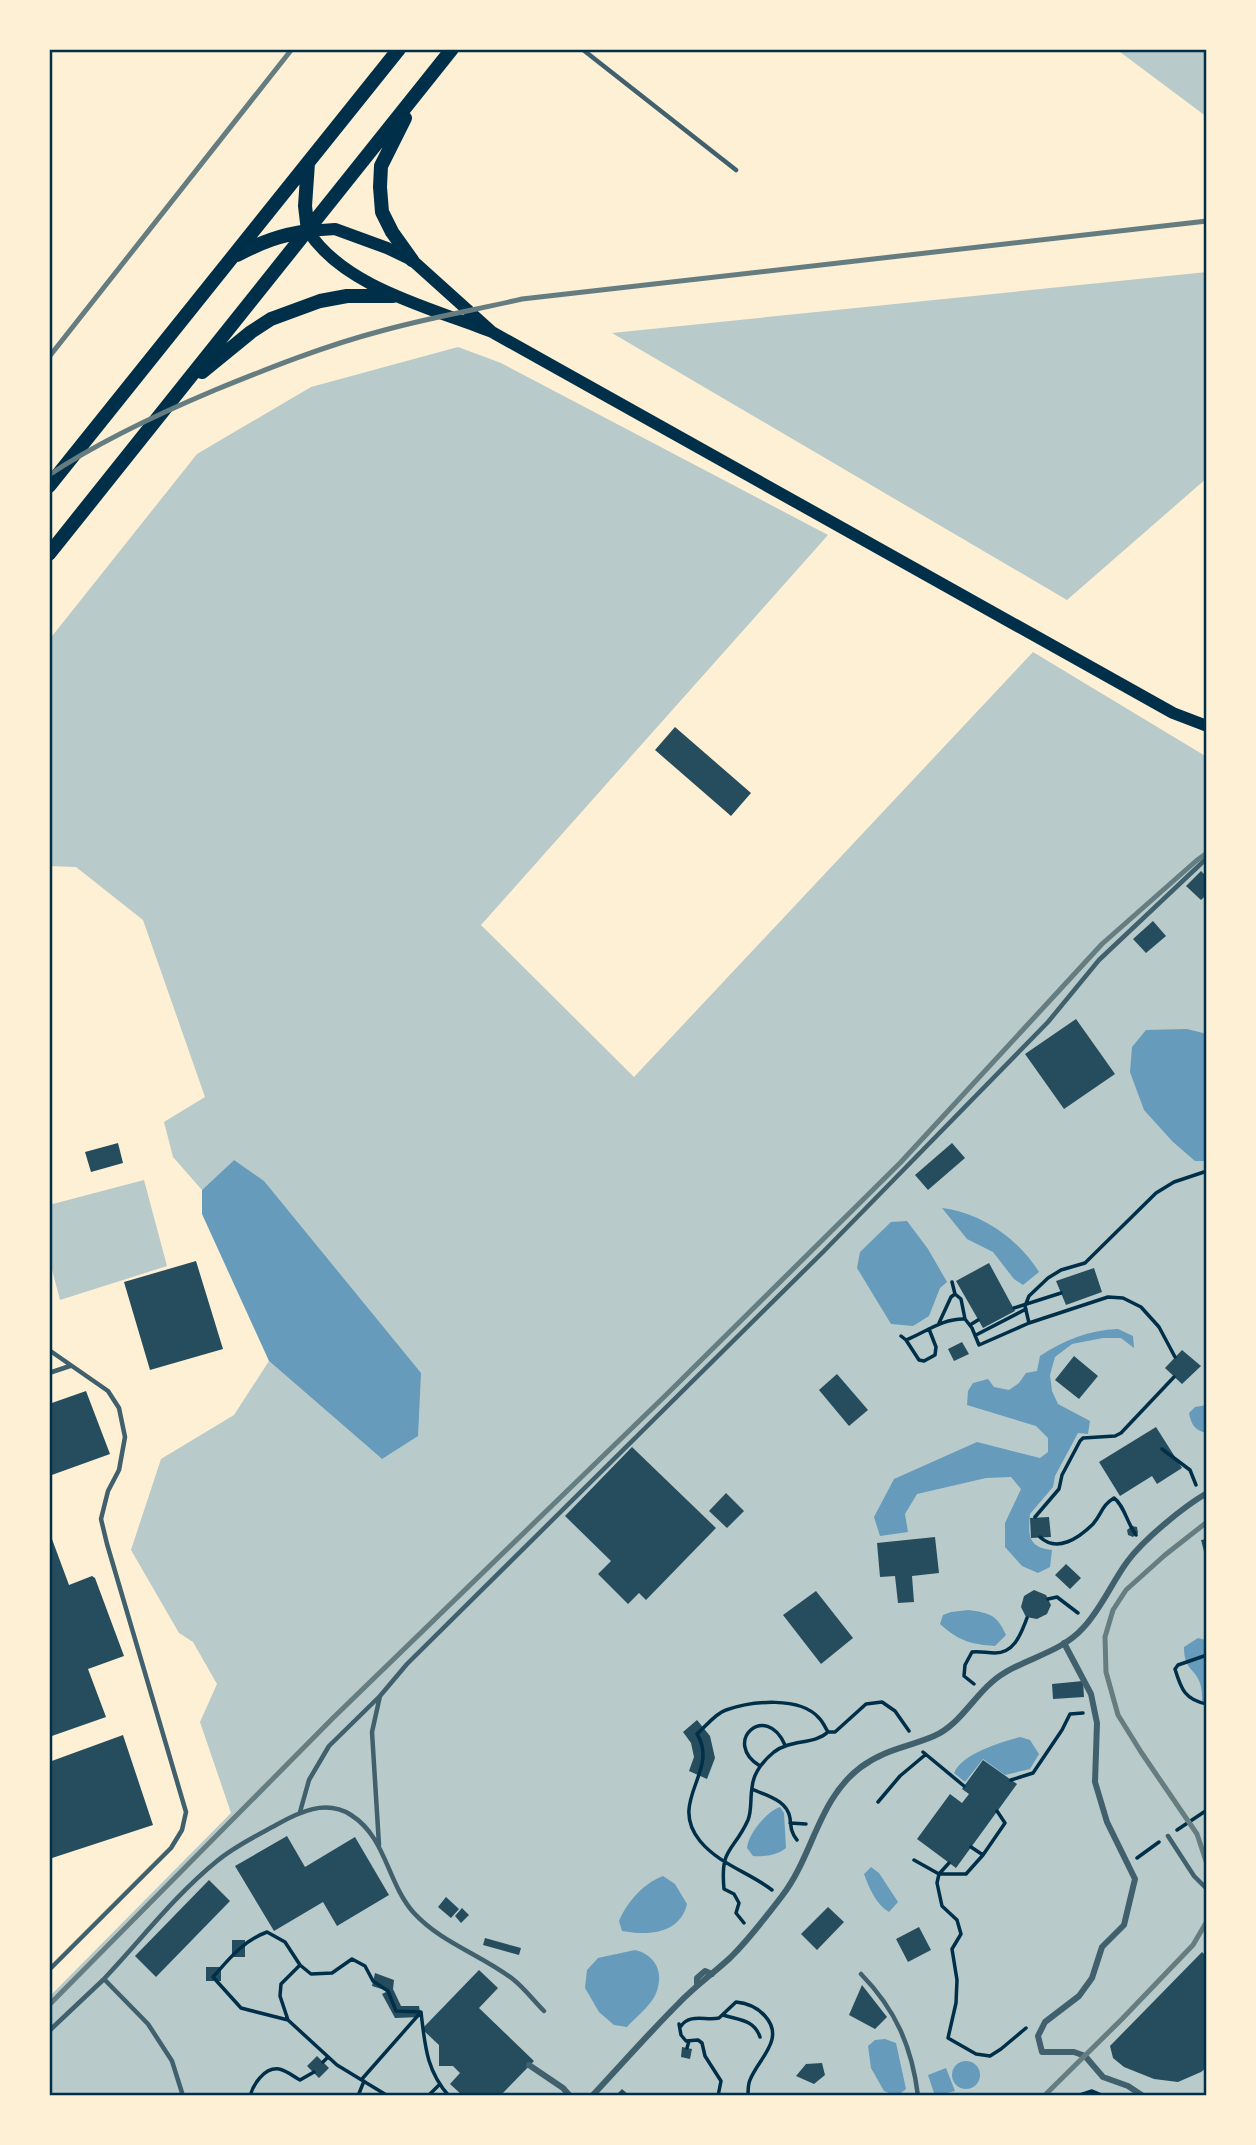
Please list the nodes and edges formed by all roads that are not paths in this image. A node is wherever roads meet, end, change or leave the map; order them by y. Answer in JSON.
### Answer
{"nodes":[{"id":1,"x":399,"y":49,"type":"edge"},
{"id":2,"x":452,"y":49,"type":"edge"},
{"id":3,"x":582,"y":49,"type":"edge"},
{"id":4,"x":418,"y":91,"type":"junction"},
{"id":5,"x":308,"y":163,"type":"junction"},
{"id":6,"x":736,"y":170,"type":"dead end"},
{"id":7,"x":308,"y":231,"type":"junction"},
{"id":8,"x":233,"y":257,"type":"junction"},
{"id":9,"x":412,"y":260,"type":"junction"},
{"id":10,"x":394,"y":296,"type":"junction"},
{"id":11,"x":492,"y":332,"type":"junction"},
{"id":12,"x":179,"y":390,"type":"junction"},
{"id":13,"x":49,"y":486,"type":"edge"},
{"id":14,"x":49,"y":554,"type":"edge"},
{"id":15,"x":1207,"y":726,"type":"edge"},
{"id":16,"x":1207,"y":858,"type":"edge"},
{"id":17,"x":49,"y":1350,"type":"edge"},
{"id":18,"x":70,"y":1366,"type":"junction"},
{"id":19,"x":49,"y":1373,"type":"edge"},
{"id":20,"x":1204,"y":1495,"type":"edge"},
{"id":21,"x":1064,"y":1643,"type":"junction"},
{"id":22,"x":380,"y":1696,"type":"junction"},
{"id":23,"x":300,"y":1812,"type":"junction"},
{"id":24,"x":1168,"y":1836,"type":"dead end"},
{"id":25,"x":379,"y":1845,"type":"junction"},
{"id":26,"x":1207,"y":1889,"type":"edge"},
{"id":27,"x":49,"y":1970,"type":"edge"},
{"id":28,"x":861,"y":1975,"type":"dead end"},
{"id":29,"x":103,"y":1979,"type":"junction"},
{"id":30,"x":544,"y":2011,"type":"dead end"},
{"id":31,"x":49,"y":2031,"type":"edge"},
{"id":32,"x":529,"y":2065,"type":"dead end"},
{"id":33,"x":183,"y":2096,"type":"edge"},
{"id":34,"x":570,"y":2096,"type":"edge"},
{"id":35,"x":592,"y":2096,"type":"edge"},
{"id":36,"x":918,"y":2096,"type":"edge"},
{"id":37,"x":1143,"y":2096,"type":"edge"}],
"edges":[{"from":1,"to":5,"type":"main road"},
{"from":2,"to":4,"type":"main road"},
{"from":3,"to":6,"type":"lane"},
{"from":4,"to":7,"type":"main road"},
{"from":4,"to":9,"type":"main road"},
{"from":5,"to":7,"type":"main road"},
{"from":5,"to":8,"type":"main road"},
{"from":7,"to":8,"type":"main road"},
{"from":7,"to":9,"type":"main road"},
{"from":7,"to":10,"type":"main road"},
{"from":7,"to":12,"type":"main road"},
{"from":8,"to":13,"type":"main road"},
{"from":9,"to":11,"type":"main road"},
{"from":10,"to":11,"type":"main road"},
{"from":10,"to":12,"type":"main road"},
{"from":11,"to":15,"type":"main road"},
{"from":12,"to":14,"type":"main road"},
{"from":16,"to":22,"type":"lane"},
{"from":17,"to":18,"type":"lane"},
{"from":18,"to":19,"type":"lane"},
{"from":18,"to":27,"type":"lane"},
{"from":20,"to":21,"type":"street"},
{"from":21,"to":35,"type":"street"},
{"from":21,"to":37,"type":"street"},
{"from":22,"to":23,"type":"lane"},
{"from":22,"to":25,"type":"lane"},
{"from":23,"to":25,"type":"lane"},
{"from":23,"to":29,"type":"lane"},
{"from":24,"to":26,"type":"lane"},
{"from":25,"to":30,"type":"lane"},
{"from":28,"to":36,"type":"lane"},
{"from":29,"to":31,"type":"lane"},
{"from":29,"to":33,"type":"lane"},
{"from":32,"to":34,"type":"street"}]}
